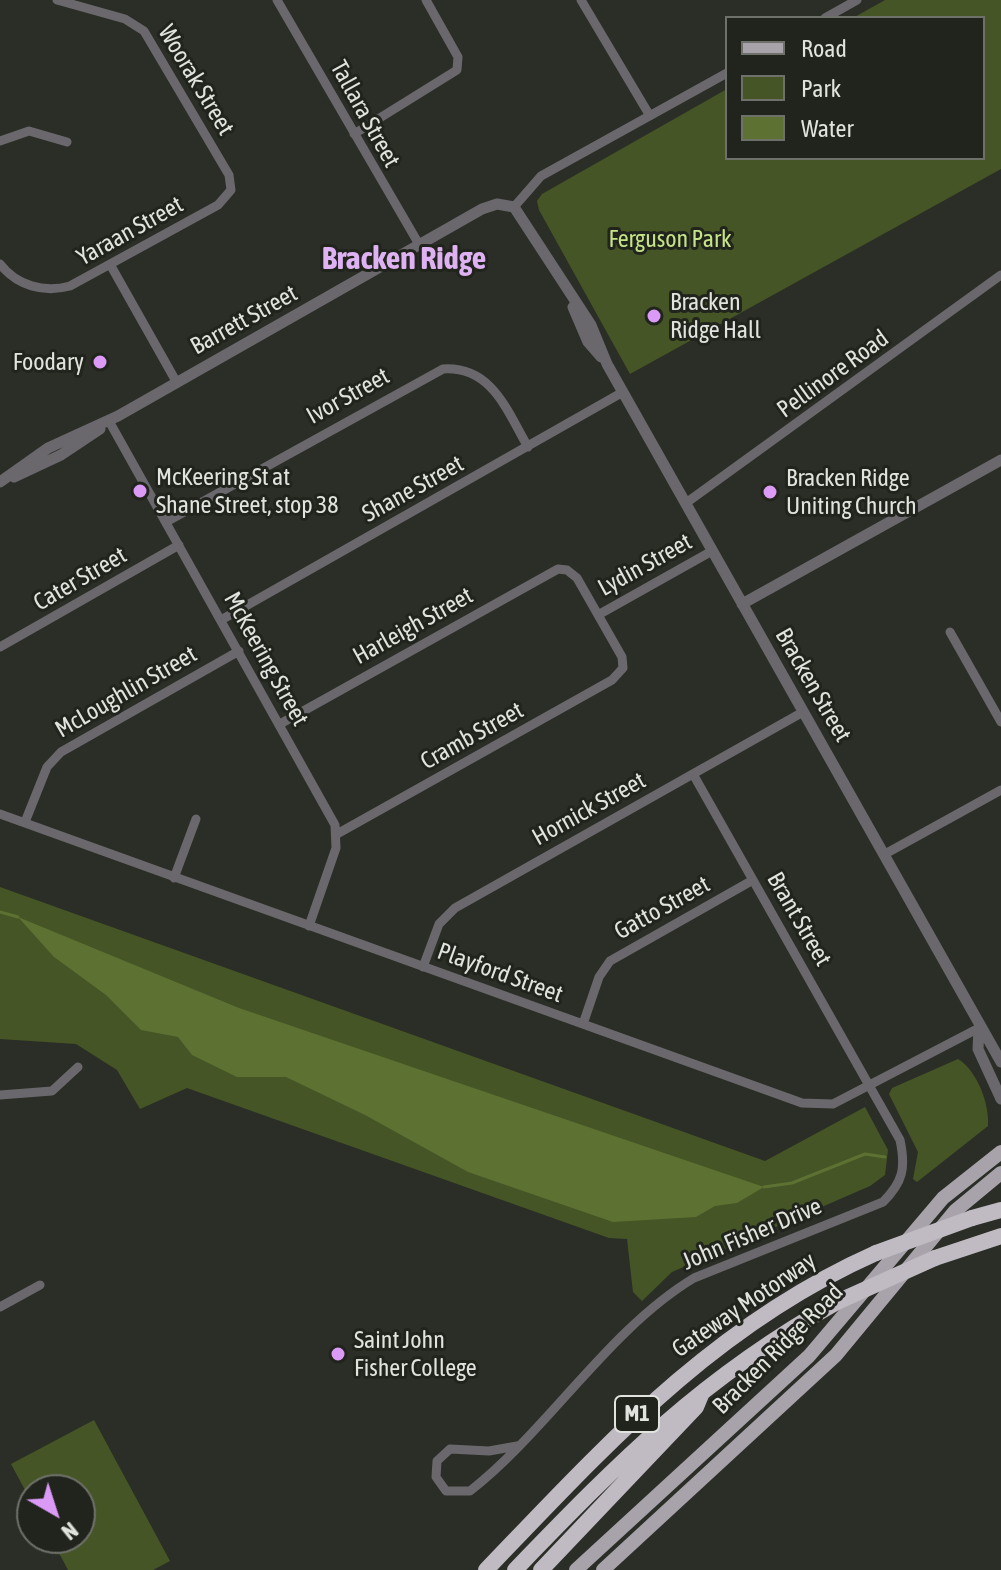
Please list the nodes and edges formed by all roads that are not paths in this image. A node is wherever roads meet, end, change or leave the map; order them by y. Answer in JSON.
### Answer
{"nodes":[{"id":1,"x":57,"y":0,"type":"edge"},
{"id":2,"x":277,"y":0,"type":"edge"},
{"id":3,"x":426,"y":0,"type":"edge"},
{"id":4,"x":857,"y":0,"type":"edge"},
{"id":5,"x":584,"y":1,"type":"edge"},
{"id":6,"x":829,"y":16,"type":"edge"},
{"id":7,"x":470,"y":62,"type":"dead end"},
{"id":8,"x":459,"y":64,"type":"junction"},
{"id":9,"x":725,"y":74,"type":"edge"},
{"id":10,"x":650,"y":116,"type":"junction"},
{"id":11,"x":354,"y":134,"type":"junction"},
{"id":12,"x":0,"y":141,"type":"edge"},
{"id":13,"x":67,"y":142,"type":"dead end"},
{"id":14,"x":231,"y":190,"type":"joint"},
{"id":15,"x":514,"y":207,"type":"junction"},
{"id":16,"x":420,"y":246,"type":"junction"},
{"id":17,"x":0,"y":264,"type":"edge"},
{"id":18,"x":111,"y":266,"type":"junction"},
{"id":19,"x":1001,"y":275,"type":"edge"},
{"id":20,"x":177,"y":383,"type":"junction"},
{"id":21,"x":623,"y":392,"type":"junction"},
{"id":22,"x":109,"y":421,"type":"junction"},
{"id":23,"x":528,"y":447,"type":"junction"},
{"id":24,"x":1001,"y":460,"type":"edge"},
{"id":25,"x":0,"y":482,"type":"edge"},
{"id":26,"x":686,"y":503,"type":"junction"},
{"id":27,"x":166,"y":522,"type":"junction"},
{"id":28,"x":179,"y":545,"type":"junction"},
{"id":29,"x":712,"y":551,"type":"junction"},
{"id":30,"x":572,"y":559,"type":"dead end"},
{"id":31,"x":567,"y":570,"type":"junction"},
{"id":32,"x":742,"y":604,"type":"junction"},
{"id":33,"x":598,"y":615,"type":"junction"},
{"id":34,"x":221,"y":620,"type":"junction"},
{"id":35,"x":950,"y":632,"type":"dead end"},
{"id":36,"x":0,"y":647,"type":"edge"},
{"id":37,"x":239,"y":651,"type":"junction"},
{"id":38,"x":803,"y":712,"type":"junction"},
{"id":39,"x":1001,"y":722,"type":"edge"},
{"id":40,"x":280,"y":724,"type":"junction"},
{"id":41,"x":693,"y":774,"type":"junction"},
{"id":42,"x":1001,"y":790,"type":"edge"},
{"id":43,"x":0,"y":814,"type":"edge"},
{"id":44,"x":196,"y":819,"type":"dead end"},
{"id":45,"x":25,"y":822,"type":"junction"},
{"id":46,"x":337,"y":834,"type":"junction"},
{"id":47,"x":885,"y":854,"type":"junction"},
{"id":48,"x":174,"y":878,"type":"junction"},
{"id":49,"x":753,"y":880,"type":"junction"},
{"id":50,"x":309,"y":926,"type":"junction"},
{"id":51,"x":423,"y":967,"type":"junction"},
{"id":52,"x":583,"y":1024,"type":"junction"},
{"id":53,"x":979,"y":1028,"type":"junction"},
{"id":54,"x":1001,"y":1062,"type":"edge"},
{"id":55,"x":78,"y":1067,"type":"dead end"},
{"id":56,"x":869,"y":1084,"type":"junction"},
{"id":57,"x":0,"y":1095,"type":"edge"},
{"id":58,"x":1001,"y":1099,"type":"edge"},
{"id":59,"x":1001,"y":1152,"type":"edge"},
{"id":60,"x":1001,"y":1173,"type":"edge"},
{"id":61,"x":1001,"y":1210,"type":"edge"},
{"id":62,"x":1001,"y":1236,"type":"edge"},
{"id":63,"x":40,"y":1285,"type":"dead end"},
{"id":64,"x":0,"y":1307,"type":"edge"},
{"id":65,"x":705,"y":1387,"type":"junction"},
{"id":66,"x":517,"y":1446,"type":"junction"},
{"id":67,"x":486,"y":1570,"type":"edge"},
{"id":68,"x":515,"y":1570,"type":"edge"},
{"id":69,"x":541,"y":1570,"type":"edge"},
{"id":70,"x":576,"y":1570,"type":"edge"},
{"id":71,"x":603,"y":1570,"type":"edge"}],
"edges":[{"from":1,"to":14,"type":"street","name":"Woorak Street"},
{"from":2,"to":11,"type":"street","name":"Tallara Street"},
{"from":3,"to":8,"type":"street"},
{"from":4,"to":6,"type":"street"},
{"from":5,"to":10,"type":"street"},
{"from":7,"to":8,"type":"street"},
{"from":8,"to":11,"type":"street"},
{"from":9,"to":10,"type":"street"},
{"from":10,"to":15,"type":"street"},
{"from":11,"to":16,"type":"street","name":"Tallara Street"},
{"from":12,"to":13,"type":"street"},
{"from":14,"to":18,"type":"street","name":"Yaraan Street"},
{"from":15,"to":16,"type":"street","name":"Barrett Street"},
{"from":15,"to":21,"type":"street","name":"Bracken Street"},
{"from":16,"to":20,"type":"street","name":"Barrett Street"},
{"from":17,"to":18,"type":"street","name":"Yaraan Street"},
{"from":18,"to":20,"type":"street"},
{"from":19,"to":26,"type":"street","name":"Pellinore Road"},
{"from":20,"to":22,"type":"street","name":"Barrett Street"},
{"from":21,"to":23,"type":"street","name":"Shane Street"},
{"from":21,"to":26,"type":"street","name":"Bracken Street"},
{"from":22,"to":25,"type":"street","name":"Barrett Street"},
{"from":22,"to":27,"type":"street","name":"McKeering Street"},
{"from":23,"to":27,"type":"street","name":"Ivor Street"},
{"from":23,"to":34,"type":"street","name":"Shane Street"},
{"from":24,"to":32,"type":"street"},
{"from":26,"to":29,"type":"street","name":"Bracken Street"},
{"from":27,"to":28,"type":"street","name":"McKeering Street"},
{"from":28,"to":34,"type":"street","name":"McKeering Street"},
{"from":28,"to":36,"type":"street","name":"Cater Street"},
{"from":29,"to":32,"type":"street","name":"Bracken Street"},
{"from":29,"to":33,"type":"street","name":"Lydin Street"},
{"from":30,"to":31,"type":"street"},
{"from":31,"to":33,"type":"street"},
{"from":31,"to":40,"type":"street","name":"Harleigh Street"},
{"from":32,"to":38,"type":"street","name":"Bracken Street"},
{"from":33,"to":46,"type":"street","name":"Cramb Street"},
{"from":34,"to":37,"type":"street","name":"McKeering Street"},
{"from":35,"to":39,"type":"street"},
{"from":37,"to":40,"type":"street","name":"McKeering Street"},
{"from":37,"to":45,"type":"street","name":"McLoughlin Street"},
{"from":38,"to":41,"type":"street","name":"Hornick Street"},
{"from":38,"to":47,"type":"street","name":"Bracken Street"},
{"from":40,"to":46,"type":"street","name":"McKeering Street"},
{"from":41,"to":49,"type":"street","name":"Brant Street"},
{"from":41,"to":51,"type":"street","name":"Hornick Street"},
{"from":42,"to":47,"type":"street"},
{"from":43,"to":45,"type":"street","name":"Playford Street"},
{"from":44,"to":48,"type":"street"},
{"from":45,"to":48,"type":"street","name":"Playford Street"},
{"from":46,"to":50,"type":"street"},
{"from":47,"to":53,"type":"street","name":"Bracken Street"},
{"from":48,"to":50,"type":"street","name":"Playford Street"},
{"from":49,"to":52,"type":"street","name":"Gatto Street"},
{"from":49,"to":56,"type":"street","name":"Brant Street"},
{"from":50,"to":51,"type":"street","name":"Playford Street"},
{"from":51,"to":52,"type":"street","name":"Playford Street"},
{"from":52,"to":56,"type":"street","name":"Playford Street"},
{"from":53,"to":54,"type":"street","name":"Bracken Street"},
{"from":53,"to":56,"type":"street","name":"Playford Street"},
{"from":53,"to":58,"type":"street","name":"Bracken Street"},
{"from":55,"to":57,"type":"street"},
{"from":56,"to":66,"type":"street","name":"John Fisher Drive"},
{"from":59,"to":70,"type":"main road","name":"Bracken Ridge Road"},
{"from":60,"to":71,"type":"main road","name":"Bracken Ridge Road"},
{"from":61,"to":67,"type":"highway","name":"Gateway Motorway","number":"M1","bridge":true},
{"from":62,"to":65,"type":"highway","name":"Gateway Motorway","number":"M1","bridge":true},
{"from":63,"to":64,"type":"street"},
{"from":65,"to":68,"type":"highway","name":"Gateway Motorway","number":"M1"},
{"from":65,"to":69,"type":"highway"},
{"from":66,"to":66,"type":"street","name":"John Fisher Drive"}]}
